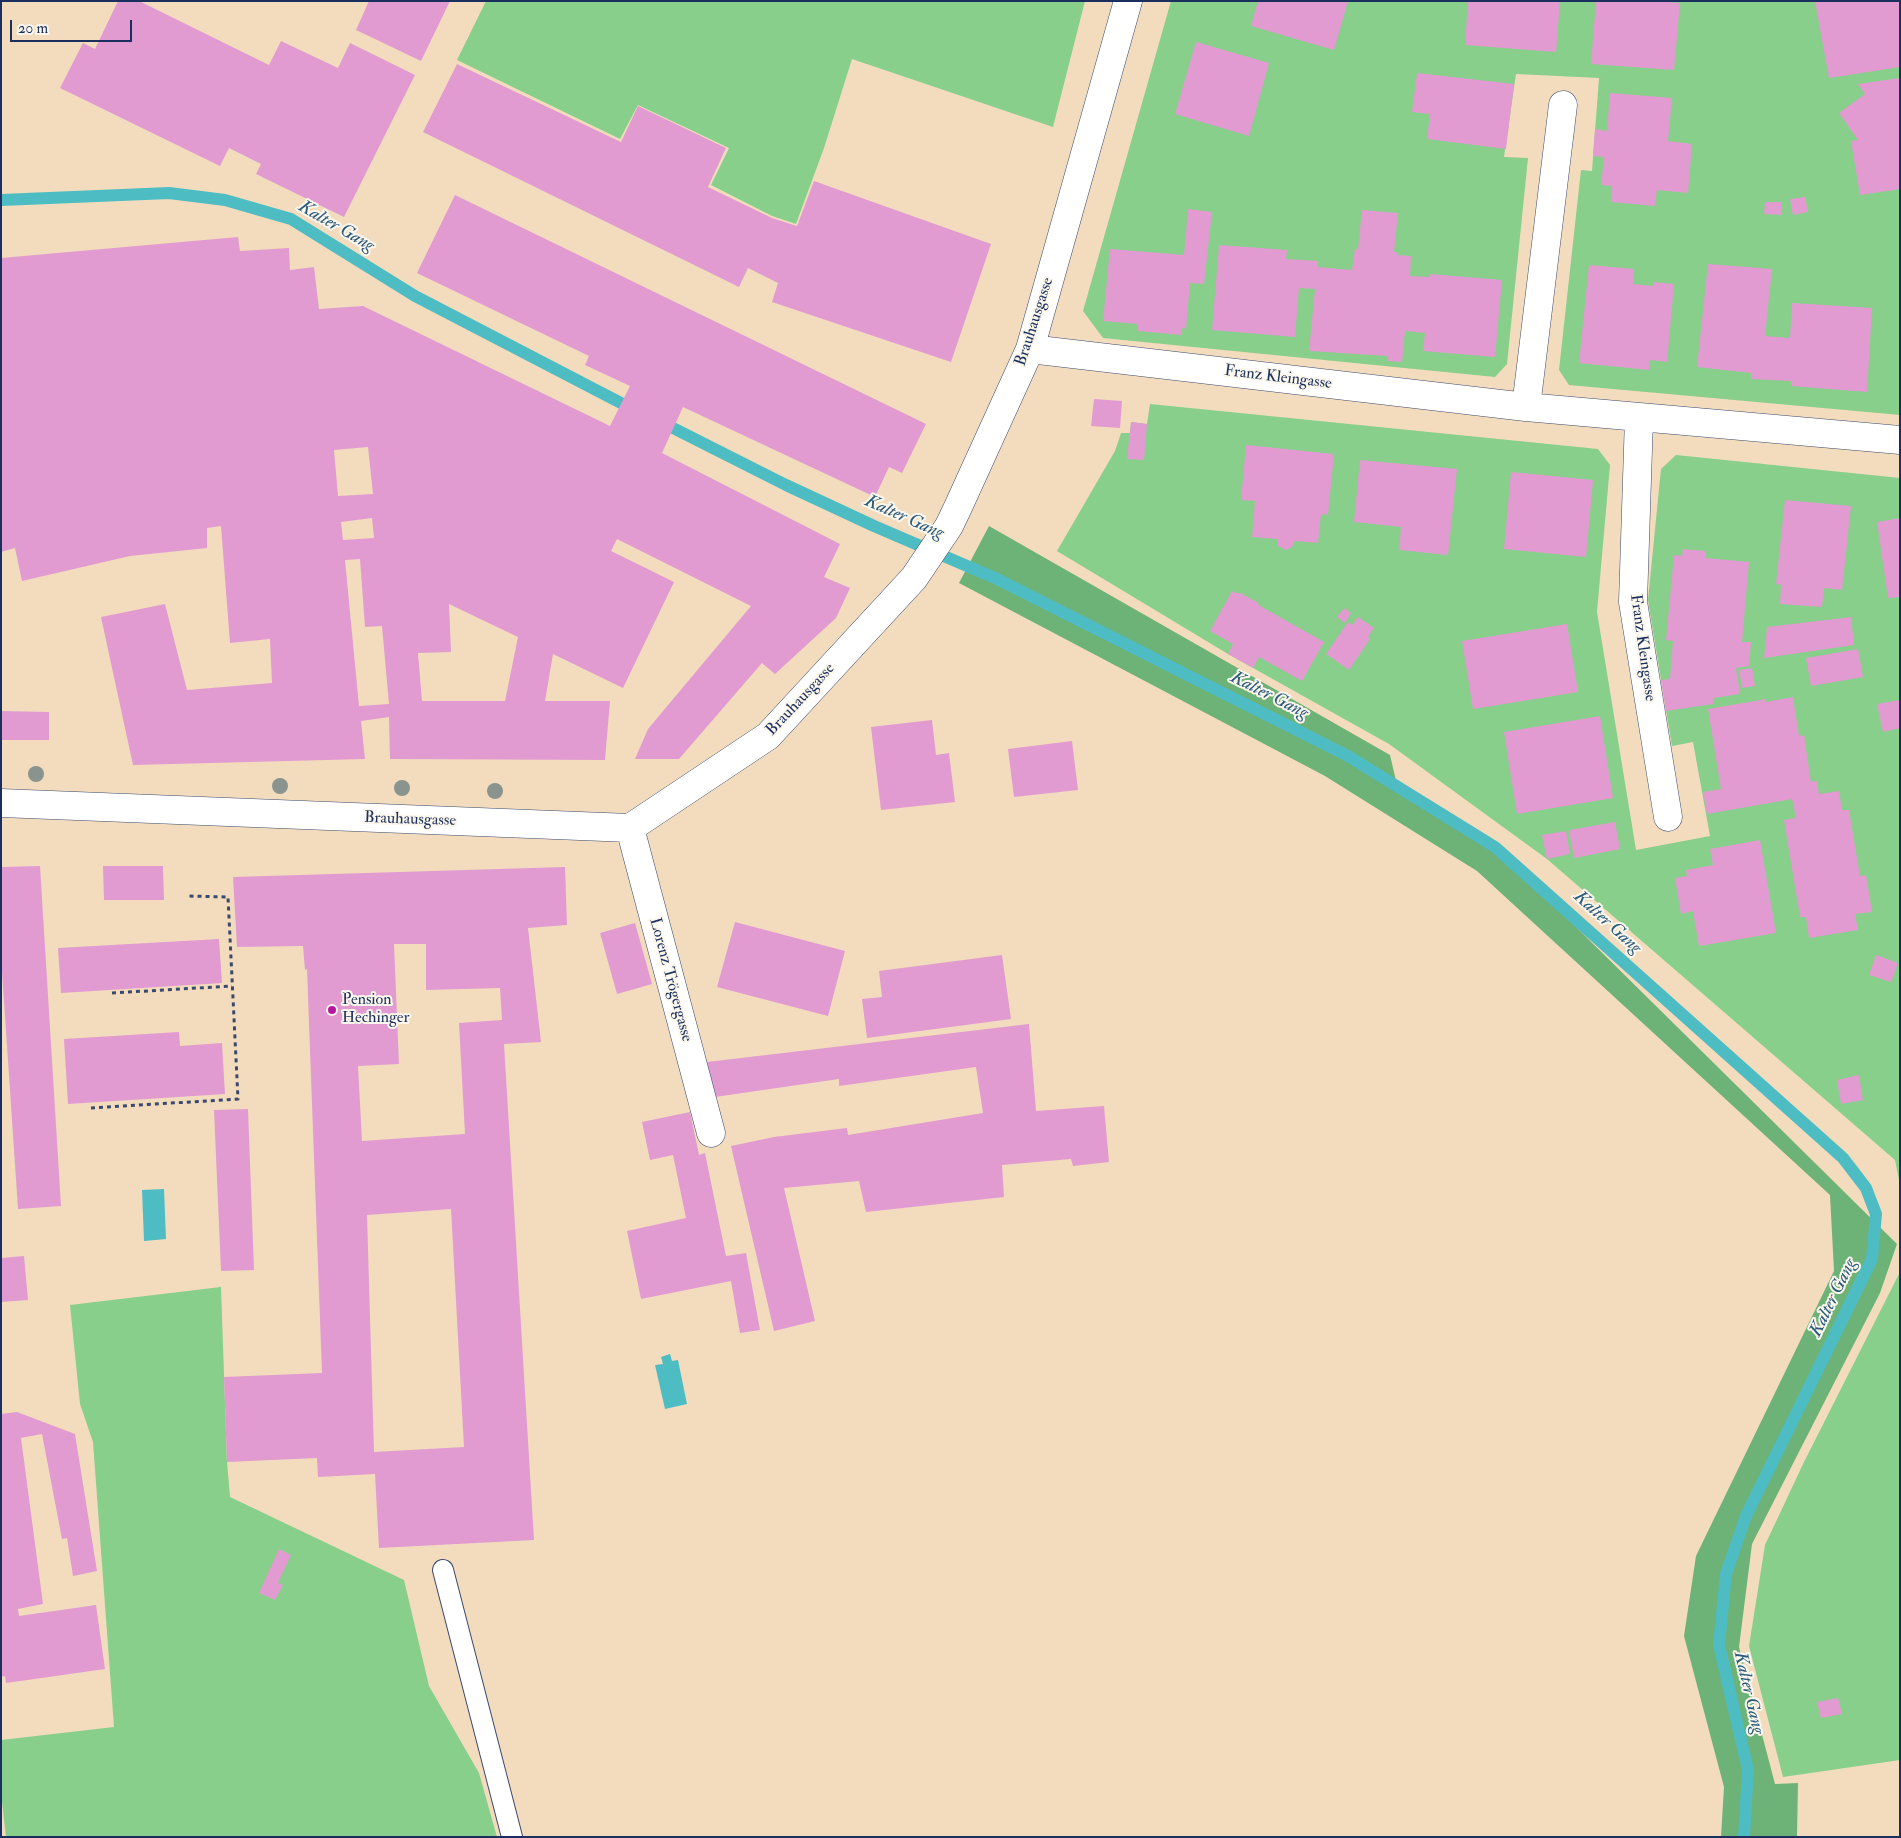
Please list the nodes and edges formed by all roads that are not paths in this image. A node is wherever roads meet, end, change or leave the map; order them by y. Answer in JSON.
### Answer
{"nodes":[{"id":1,"x":1128,"y":1,"type":"edge"},
{"id":2,"x":1563,"y":105,"type":"dead end"},
{"id":3,"x":1030,"y":349,"type":"junction"},
{"id":4,"x":1526,"y":407,"type":"junction"},
{"id":5,"x":1638,"y":418,"type":"junction"},
{"id":6,"x":1900,"y":440,"type":"edge"},
{"id":7,"x":1,"y":803,"type":"edge"},
{"id":8,"x":1668,"y":817,"type":"dead end"},
{"id":9,"x":630,"y":828,"type":"junction"},
{"id":10,"x":711,"y":1133,"type":"dead end"},
{"id":11,"x":442,"y":1570,"type":"dead end"},
{"id":12,"x":512,"y":1837,"type":"edge"}],
"edges":[{"from":1,"to":3,"type":"street","name":"Brauhausgasse"},
{"from":2,"to":4,"type":"street"},
{"from":3,"to":4,"type":"street","name":"Franz Kleingasse"},
{"from":3,"to":9,"type":"street","name":"Brauhausgasse"},
{"from":4,"to":5,"type":"street","name":"Franz Kleingasse"},
{"from":5,"to":6,"type":"street","name":"Franz Kleingasse"},
{"from":5,"to":8,"type":"street","name":"Franz Kleingasse"},
{"from":7,"to":9,"type":"street","name":"Brauhausgasse"},
{"from":9,"to":10,"type":"street","name":"Lorenz Trögergasse"},
{"from":11,"to":12,"type":"lane"}]}
